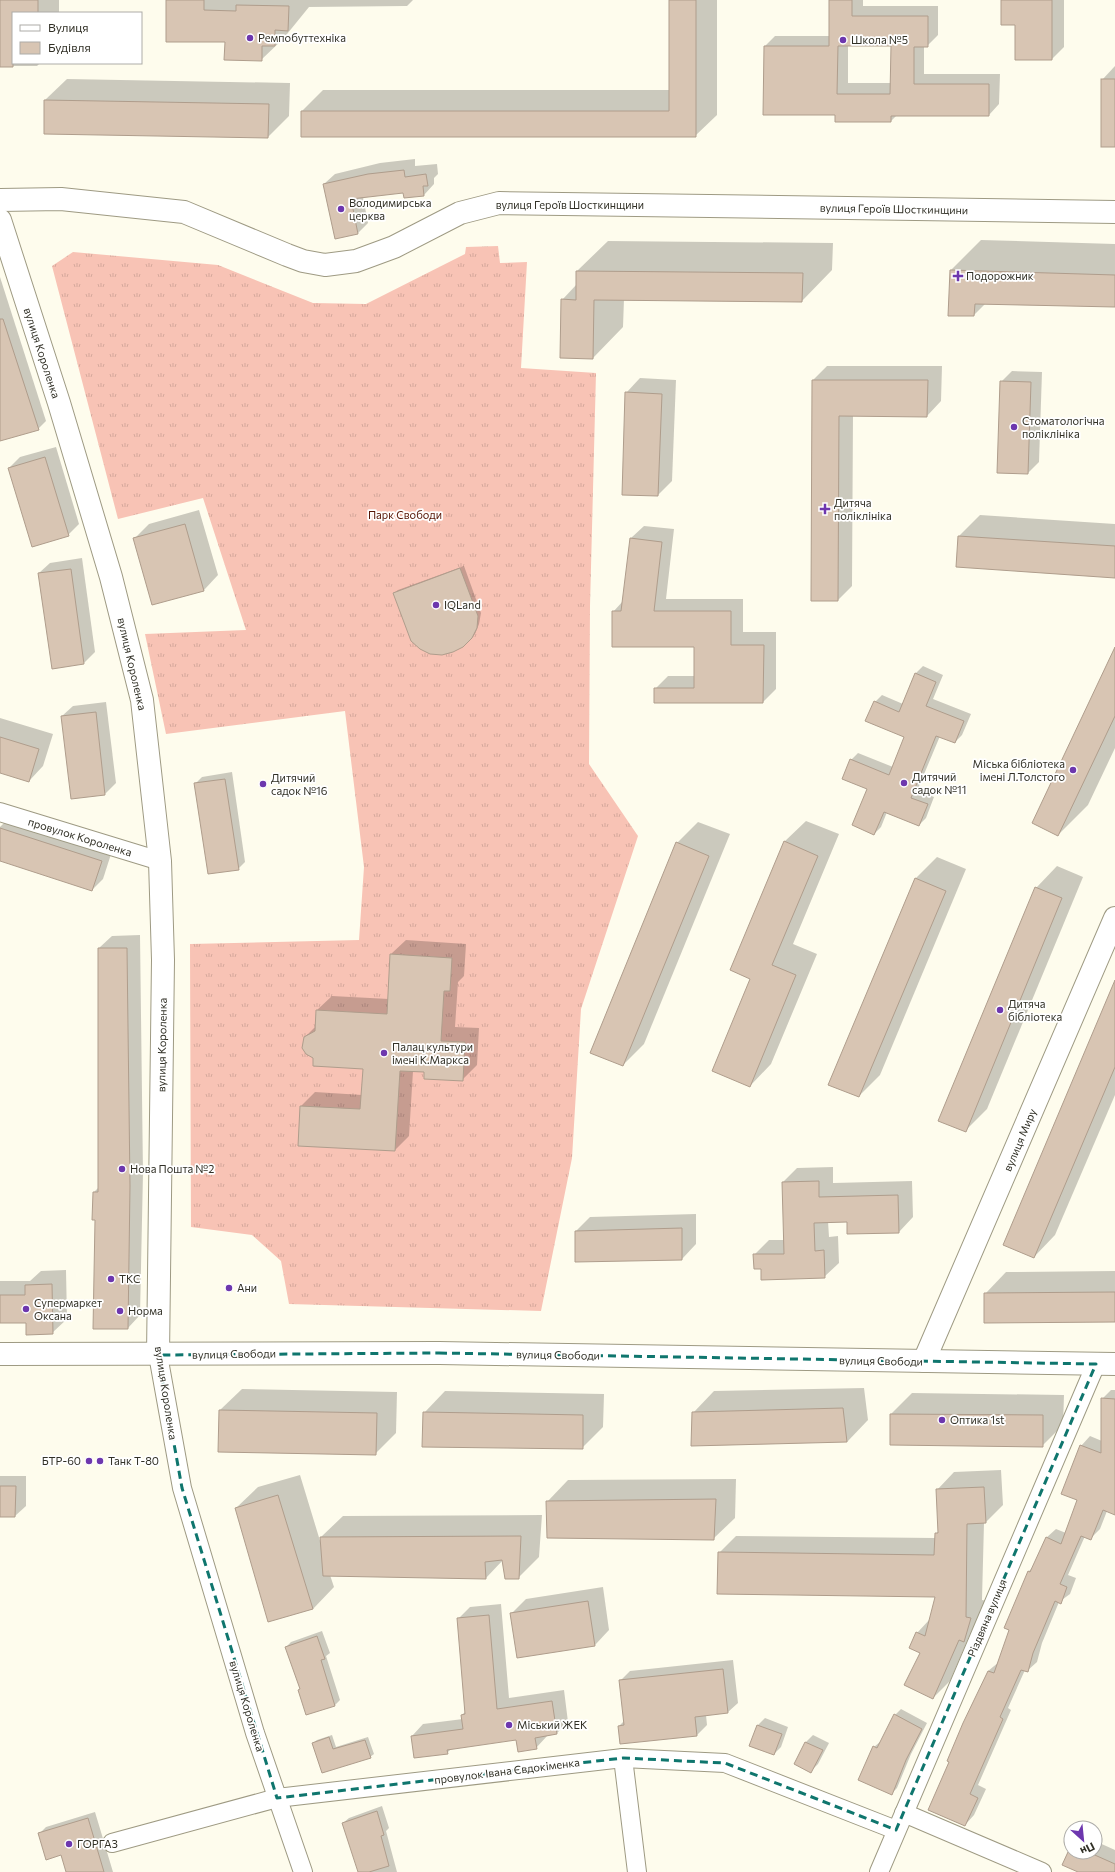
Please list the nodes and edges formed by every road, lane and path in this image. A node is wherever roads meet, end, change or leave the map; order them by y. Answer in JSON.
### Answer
{"nodes":[{"id":1,"x":0,"y":200,"type":"edge"},
{"id":2,"x":1115,"y":212,"type":"edge"},
{"id":3,"x":0,"y":220,"type":"edge"},
{"id":4,"x":0,"y":812,"type":"edge"},
{"id":5,"x":160,"y":861,"type":"junction"},
{"id":6,"x":1115,"y":918,"type":"edge"},
{"id":7,"x":0,"y":1354,"type":"edge"},
{"id":8,"x":158,"y":1355,"type":"junction"},
{"id":9,"x":924,"y":1361,"type":"junction"},
{"id":10,"x":1105,"y":1364,"type":"edge"},
{"id":11,"x":622,"y":1758,"type":"junction"},
{"id":12,"x":277,"y":1798,"type":"junction"},
{"id":13,"x":904,"y":1813,"type":"junction"},
{"id":14,"x":896,"y":1830,"type":"junction"},
{"id":15,"x":112,"y":1844,"type":"dead end"},
{"id":16,"x":302,"y":1872,"type":"edge"},
{"id":17,"x":637,"y":1872,"type":"edge"},
{"id":18,"x":878,"y":1872,"type":"edge"},
{"id":19,"x":1042,"y":1872,"type":"edge"}],
"edges":[{"from":1,"to":2,"type":"main road","name":"вулиця Героїв Шосткинщини"},
{"from":3,"to":5,"type":"main road","name":"вулиця Короленка"},
{"from":4,"to":5,"type":"street","name":"провулок Короленка"},
{"from":5,"to":8,"type":"main road","name":"вулиця Короленка"},
{"from":6,"to":9,"type":"main road","name":"вулиця Миру"},
{"from":7,"to":8,"type":"main road","name":"вулиця Свободи"},
{"from":8,"to":9,"type":"main road","name":"вулиця Свободи"},
{"from":8,"to":12,"type":"street","name":"вулиця Короленка"},
{"from":9,"to":10,"type":"main road","name":"вулиця Свободи"},
{"from":10,"to":13,"type":"street","name":"Різдвяна вулиця"},
{"from":11,"to":12,"type":"street","name":"провулок Івана Євдокіменка"},
{"from":11,"to":14,"type":"street","name":"провулок Івана Євдокіменка"},
{"from":11,"to":17,"type":"street"},
{"from":12,"to":15,"type":"street","name":"провулок Івана Євдокіменка"},
{"from":12,"to":16,"type":"street","name":"вулиця Короленка"},
{"from":13,"to":14,"type":"street","name":"Різдвяна вулиця"},
{"from":13,"to":19,"type":"street"},
{"from":14,"to":18,"type":"street","name":"Різдвяна вулиця"}]}
